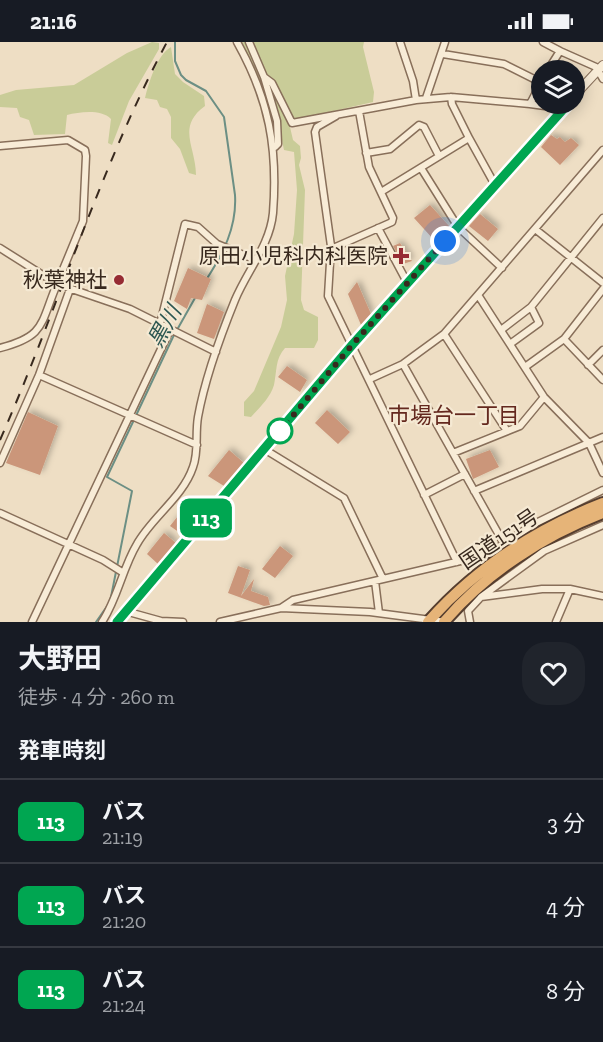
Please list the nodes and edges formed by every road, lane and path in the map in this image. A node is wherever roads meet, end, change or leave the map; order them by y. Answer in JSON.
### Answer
{"nodes":[{"id":1,"x":237,"y":42,"type":"edge"},
{"id":2,"x":249,"y":42,"type":"edge"},
{"id":3,"x":400,"y":42,"type":"edge"},
{"id":4,"x":445,"y":42,"type":"edge"},
{"id":5,"x":543,"y":42,"type":"edge"},
{"id":6,"x":560,"y":51,"type":"junction"},
{"id":7,"x":443,"y":54,"type":"junction"},
{"id":8,"x":554,"y":60,"type":"edge"},
{"id":9,"x":601,"y":67,"type":"edge"},
{"id":10,"x":531,"y":76,"type":"edge"},
{"id":11,"x":264,"y":77,"type":"junction"},
{"id":12,"x":603,"y":79,"type":"edge"},
{"id":13,"x":585,"y":84,"type":"edge"},
{"id":14,"x":451,"y":97,"type":"junction"},
{"id":15,"x":426,"y":98,"type":"junction"},
{"id":16,"x":416,"y":100,"type":"junction"},
{"id":17,"x":530,"y":104,"type":"edge"},
{"id":18,"x":359,"y":111,"type":"junction"},
{"id":19,"x":559,"y":114,"type":"edge"},
{"id":20,"x":336,"y":116,"type":"junction"},
{"id":21,"x":469,"y":138,"type":"junction"},
{"id":22,"x":0,"y":146,"type":"edge"},
{"id":23,"x":274,"y":147,"type":"junction"},
{"id":24,"x":603,"y":150,"type":"edge"},
{"id":25,"x":366,"y":153,"type":"junction"},
{"id":26,"x":439,"y":156,"type":"junction"},
{"id":27,"x":421,"y":168,"type":"junction"},
{"id":28,"x":495,"y":185,"type":"junction"},
{"id":29,"x":381,"y":192,"type":"junction"},
{"id":30,"x":603,"y":218,"type":"edge"},
{"id":31,"x":458,"y":227,"type":"junction"},
{"id":32,"x":378,"y":228,"type":"junction"},
{"id":33,"x":535,"y":229,"type":"junction"},
{"id":34,"x":0,"y":248,"type":"edge"},
{"id":35,"x":332,"y":249,"type":"junction"},
{"id":36,"x":571,"y":258,"type":"junction"},
{"id":37,"x":256,"y":260,"type":"junction"},
{"id":38,"x":502,"y":268,"type":"junction"},
{"id":39,"x":603,"y":283,"type":"edge"},
{"id":40,"x":57,"y":284,"type":"junction"},
{"id":41,"x":408,"y":284,"type":"junction"},
{"id":42,"x":70,"y":289,"type":"junction"},
{"id":43,"x":603,"y":289,"type":"edge"},
{"id":44,"x":478,"y":295,"type":"junction"},
{"id":45,"x":531,"y":307,"type":"junction"},
{"id":46,"x":160,"y":324,"type":"junction"},
{"id":47,"x":171,"y":330,"type":"junction"},
{"id":48,"x":501,"y":330,"type":"junction"},
{"id":49,"x":444,"y":334,"type":"junction"},
{"id":50,"x":564,"y":339,"type":"junction"},
{"id":51,"x":353,"y":344,"type":"junction"},
{"id":52,"x":510,"y":344,"type":"junction"},
{"id":53,"x":0,"y":348,"type":"edge"},
{"id":54,"x":603,"y":350,"type":"edge"},
{"id":55,"x":216,"y":352,"type":"junction"},
{"id":56,"x":403,"y":364,"type":"junction"},
{"id":57,"x":588,"y":365,"type":"junction"},
{"id":58,"x":525,"y":366,"type":"junction"},
{"id":59,"x":39,"y":375,"type":"junction"},
{"id":60,"x":370,"y":379,"type":"junction"},
{"id":61,"x":603,"y":380,"type":"edge"},
{"id":62,"x":544,"y":397,"type":"junction"},
{"id":63,"x":130,"y":417,"type":"junction"},
{"id":64,"x":507,"y":431,"type":"junction"},
{"id":65,"x":603,"y":437,"type":"edge"},
{"id":66,"x":589,"y":443,"type":"junction"},
{"id":67,"x":197,"y":445,"type":"junction"},
{"id":68,"x":264,"y":449,"type":"junction"},
{"id":69,"x":453,"y":453,"type":"junction"},
{"id":70,"x":0,"y":463,"type":"edge"},
{"id":71,"x":603,"y":473,"type":"edge"},
{"id":72,"x":465,"y":474,"type":"junction"},
{"id":73,"x":603,"y":490,"type":"edge"},
{"id":74,"x":474,"y":491,"type":"junction"},
{"id":75,"x":424,"y":495,"type":"junction"},
{"id":76,"x":603,"y":503,"type":"edge"},
{"id":77,"x":0,"y":513,"type":"edge"},
{"id":78,"x":603,"y":513,"type":"edge"},
{"id":79,"x":603,"y":525,"type":"edge"},
{"id":80,"x":502,"y":542,"type":"junction"},
{"id":81,"x":69,"y":546,"type":"junction"},
{"id":82,"x":457,"y":561,"type":"junction"},
{"id":83,"x":120,"y":571,"type":"junction"},
{"id":84,"x":383,"y":579,"type":"junction"},
{"id":85,"x":375,"y":581,"type":"junction"},
{"id":86,"x":570,"y":589,"type":"junction"},
{"id":87,"x":603,"y":596,"type":"edge"},
{"id":88,"x":481,"y":597,"type":"junction"},
{"id":89,"x":280,"y":608,"type":"junction"},
{"id":90,"x":125,"y":611,"type":"junction"},
{"id":91,"x":379,"y":613,"type":"junction"},
{"id":92,"x":429,"y":620,"type":"edge"},
{"id":93,"x":32,"y":622,"type":"edge"},
{"id":94,"x":102,"y":622,"type":"edge"},
{"id":95,"x":117,"y":622,"type":"edge"},
{"id":96,"x":183,"y":622,"type":"edge"},
{"id":97,"x":220,"y":622,"type":"edge"},
{"id":98,"x":445,"y":622,"type":"edge"},
{"id":99,"x":470,"y":622,"type":"edge"},
{"id":100,"x":556,"y":622,"type":"edge"}],
"edges":[{"from":1,"to":23,"type":"street"},
{"from":2,"to":11,"type":"street"},
{"from":3,"to":16,"type":"street"},
{"from":4,"to":7,"type":"street"},
{"from":5,"to":6,"type":"street"},
{"from":6,"to":8,"type":"street"},
{"from":6,"to":9,"type":"street"},
{"from":7,"to":10,"type":"street"},
{"from":7,"to":15,"type":"street"},
{"from":9,"to":12,"type":"street"},
{"from":9,"to":13,"type":"street"},
{"from":11,"to":20,"type":"street"},
{"from":11,"to":23,"type":"street"},
{"from":14,"to":15,"type":"street"},
{"from":14,"to":17,"type":"street"},
{"from":14,"to":21,"type":"street"},
{"from":15,"to":16,"type":"street"},
{"from":16,"to":18,"type":"street"},
{"from":18,"to":20,"type":"street"},
{"from":18,"to":25,"type":"street"},
{"from":19,"to":28,"type":"street"},
{"from":20,"to":35,"type":"street"},
{"from":21,"to":26,"type":"street"},
{"from":21,"to":28,"type":"street"},
{"from":22,"to":40,"type":"street"},
{"from":23,"to":37,"type":"street"},
{"from":24,"to":33,"type":"street"},
{"from":25,"to":26,"type":"street"},
{"from":25,"to":29,"type":"street"},
{"from":26,"to":27,"type":"street"},
{"from":27,"to":29,"type":"street"},
{"from":27,"to":31,"type":"street"},
{"from":28,"to":31,"type":"street"},
{"from":29,"to":32,"type":"street"},
{"from":30,"to":36,"type":"street"},
{"from":31,"to":38,"type":"street"},
{"from":31,"to":41,"type":"street"},
{"from":32,"to":35,"type":"street"},
{"from":32,"to":41,"type":"street"},
{"from":33,"to":36,"type":"street"},
{"from":33,"to":38,"type":"street"},
{"from":34,"to":40,"type":"street"},
{"from":35,"to":51,"type":"street"},
{"from":36,"to":39,"type":"street"},
{"from":36,"to":45,"type":"street"},
{"from":37,"to":46,"type":"street"},
{"from":37,"to":55,"type":"street"},
{"from":38,"to":44,"type":"street"},
{"from":40,"to":42,"type":"street"},
{"from":40,"to":53,"type":"street"},
{"from":41,"to":51,"type":"street"},
{"from":42,"to":46,"type":"street"},
{"from":42,"to":59,"type":"street"},
{"from":43,"to":50,"type":"street"},
{"from":44,"to":48,"type":"street"},
{"from":44,"to":49,"type":"street"},
{"from":45,"to":48,"type":"street"},
{"from":45,"to":52,"type":"street"},
{"from":46,"to":47,"type":"street"},
{"from":47,"to":55,"type":"street"},
{"from":47,"to":63,"type":"street"},
{"from":48,"to":52,"type":"street"},
{"from":49,"to":56,"type":"street"},
{"from":49,"to":64,"type":"street"},
{"from":50,"to":57,"type":"street"},
{"from":50,"to":58,"type":"street"},
{"from":51,"to":60,"type":"street"},
{"from":51,"to":68,"type":"street"},
{"from":52,"to":58,"type":"street"},
{"from":54,"to":57,"type":"street"},
{"from":55,"to":67,"type":"street"},
{"from":56,"to":60,"type":"street"},
{"from":56,"to":69,"type":"street"},
{"from":57,"to":61,"type":"street"},
{"from":58,"to":62,"type":"street"},
{"from":59,"to":63,"type":"street"},
{"from":59,"to":70,"type":"street"},
{"from":60,"to":75,"type":"street"},
{"from":62,"to":64,"type":"street"},
{"from":62,"to":66,"type":"street"},
{"from":63,"to":67,"type":"street"},
{"from":63,"to":81,"type":"street"},
{"from":64,"to":69,"type":"street"},
{"from":65,"to":66,"type":"street"},
{"from":66,"to":71,"type":"street"},
{"from":66,"to":74,"type":"street"},
{"from":67,"to":83,"type":"street"},
{"from":68,"to":84,"type":"street"},
{"from":68,"to":90,"type":"street"},
{"from":69,"to":72,"type":"street"},
{"from":72,"to":74,"type":"street"},
{"from":72,"to":75,"type":"street"},
{"from":73,"to":80,"type":"street"},
{"from":74,"to":80,"type":"street"},
{"from":75,"to":82,"type":"street"},
{"from":76,"to":92,"type":"highway","name":"国道151号"},
{"from":77,"to":81,"type":"street"},
{"from":78,"to":98,"type":"highway","name":"国道151号"},
{"from":79,"to":88,"type":"street"},
{"from":80,"to":82,"type":"street"},
{"from":81,"to":83,"type":"street"},
{"from":81,"to":93,"type":"street"},
{"from":82,"to":84,"type":"street"},
{"from":83,"to":94,"type":"street"},
{"from":84,"to":85,"type":"street"},
{"from":85,"to":89,"type":"street"},
{"from":85,"to":91,"type":"street"},
{"from":86,"to":87,"type":"street"},
{"from":86,"to":88,"type":"street"},
{"from":86,"to":100,"type":"street"},
{"from":88,"to":99,"type":"street"},
{"from":89,"to":91,"type":"street"},
{"from":89,"to":97,"type":"street"},
{"from":90,"to":95,"type":"street"},
{"from":90,"to":96,"type":"street"},
{"from":91,"to":92,"type":"street"},
{"from":92,"to":98,"type":"street"}]}
